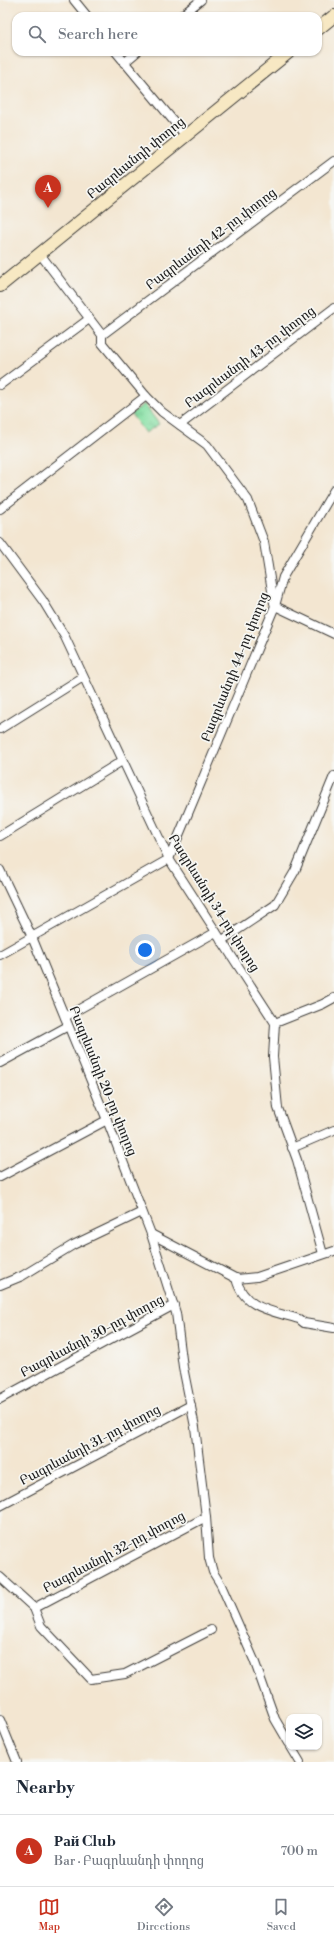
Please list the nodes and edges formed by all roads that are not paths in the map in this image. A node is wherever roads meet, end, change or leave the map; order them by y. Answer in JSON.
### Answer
{"nodes":[{"id":1,"x":74,"y":0,"type":"edge"},
{"id":2,"x":201,"y":0,"type":"edge"},
{"id":3,"x":84,"y":12,"type":"edge"},
{"id":4,"x":186,"y":12,"type":"edge"},
{"id":5,"x":334,"y":16,"type":"edge"},
{"id":6,"x":322,"y":26,"type":"edge"},
{"id":7,"x":119,"y":56,"type":"edge"},
{"id":8,"x":132,"y":56,"type":"edge"},
{"id":9,"x":284,"y":56,"type":"edge"},
{"id":10,"x":124,"y":63,"type":"junction"},
{"id":11,"x":186,"y":136,"type":"junction"},
{"id":12,"x":334,"y":161,"type":"edge"},
{"id":13,"x":40,"y":254,"type":"junction"},
{"id":14,"x":0,"y":286,"type":"edge"},
{"id":15,"x":334,"y":308,"type":"edge"},
{"id":16,"x":89,"y":319,"type":"junction"},
{"id":17,"x":102,"y":335,"type":"junction"},
{"id":18,"x":0,"y":385,"type":"edge"},
{"id":19,"x":146,"y":396,"type":"junction"},
{"id":20,"x":180,"y":425,"type":"junction"},
{"id":21,"x":334,"y":490,"type":"edge"},
{"id":22,"x":0,"y":509,"type":"edge"},
{"id":23,"x":0,"y":543,"type":"edge"},
{"id":24,"x":275,"y":606,"type":"junction"},
{"id":25,"x":334,"y":634,"type":"edge"},
{"id":26,"x":83,"y":677,"type":"junction"},
{"id":27,"x":0,"y":729,"type":"edge"},
{"id":28,"x":122,"y":761,"type":"junction"},
{"id":29,"x":334,"y":776,"type":"edge"},
{"id":30,"x":0,"y":836,"type":"edge"},
{"id":31,"x":169,"y":859,"type":"junction"},
{"id":32,"x":0,"y":870,"type":"edge"},
{"id":33,"x":216,"y":932,"type":"junction"},
{"id":34,"x":32,"y":937,"type":"junction"},
{"id":35,"x":222,"y":941,"type":"junction"},
{"id":36,"x":0,"y":955,"type":"edge"},
{"id":37,"x":334,"y":998,"type":"edge"},
{"id":38,"x":65,"y":1017,"type":"junction"},
{"id":39,"x":275,"y":1023,"type":"junction"},
{"id":40,"x":68,"y":1026,"type":"junction"},
{"id":41,"x":0,"y":1062,"type":"edge"},
{"id":42,"x":107,"y":1120,"type":"junction"},
{"id":43,"x":334,"y":1130,"type":"edge"},
{"id":44,"x":292,"y":1148,"type":"junction"},
{"id":45,"x":0,"y":1177,"type":"edge"},
{"id":46,"x":142,"y":1212,"type":"junction"},
{"id":47,"x":151,"y":1234,"type":"junction"},
{"id":48,"x":334,"y":1251,"type":"edge"},
{"id":49,"x":323,"y":1254,"type":"junction"},
{"id":50,"x":236,"y":1278,"type":"junction"},
{"id":51,"x":0,"y":1285,"type":"edge"},
{"id":52,"x":174,"y":1305,"type":"junction"},
{"id":53,"x":334,"y":1328,"type":"edge"},
{"id":54,"x":0,"y":1399,"type":"edge"},
{"id":55,"x":191,"y":1405,"type":"junction"},
{"id":56,"x":0,"y":1506,"type":"edge"},
{"id":57,"x":206,"y":1517,"type":"junction"},
{"id":58,"x":0,"y":1577,"type":"edge"},
{"id":59,"x":34,"y":1608,"type":"junction"},
{"id":60,"x":211,"y":1630,"type":"dead end"},
{"id":61,"x":0,"y":1720,"type":"edge"},
{"id":62,"x":286,"y":1738,"type":"edge"},
{"id":63,"x":294,"y":1750,"type":"edge"},
{"id":64,"x":17,"y":1762,"type":"edge"},
{"id":65,"x":300,"y":1762,"type":"edge"}],
"edges":[{"from":1,"to":3,"type":"street"},
{"from":2,"to":4,"type":"street"},
{"from":5,"to":6,"type":"main road"},
{"from":7,"to":10,"type":"street"},
{"from":8,"to":10,"type":"street"},
{"from":9,"to":11,"type":"main road","name":"Բագրևանդի փողոց"},
{"from":10,"to":11,"type":"street"},
{"from":11,"to":13,"type":"main road","name":"Բագրևանդի փողոց"},
{"from":12,"to":17,"type":"street","name":"Բագրևանդի 42-րդ փողոց"},
{"from":13,"to":14,"type":"main road","name":"Բագրևանդի փողոց"},
{"from":13,"to":16,"type":"street"},
{"from":15,"to":20,"type":"street","name":"Բագրևանդի 43-րդ փողոց"},
{"from":16,"to":17,"type":"street"},
{"from":16,"to":18,"type":"street"},
{"from":17,"to":19,"type":"street"},
{"from":19,"to":20,"type":"street"},
{"from":19,"to":22,"type":"street"},
{"from":20,"to":24,"type":"street"},
{"from":21,"to":24,"type":"street","name":"Բագրևանդի 44-րդ փողոց"},
{"from":23,"to":26,"type":"street","name":"Բագրևանդի 34-րդ փողոց"},
{"from":24,"to":25,"type":"street"},
{"from":24,"to":31,"type":"street","name":"Բագրևանդի 44-րդ փողոց"},
{"from":26,"to":27,"type":"street"},
{"from":26,"to":28,"type":"street","name":"Բագրևանդի 34-րդ փողոց"},
{"from":28,"to":30,"type":"street"},
{"from":28,"to":31,"type":"street","name":"Բագրևանդի 34-րդ փողոց"},
{"from":29,"to":35,"type":"street"},
{"from":31,"to":33,"type":"street","name":"Բագրևանդի 34-րդ փողոց"},
{"from":31,"to":34,"type":"street"},
{"from":32,"to":34,"type":"street","name":"Բագրևանդի 20-րդ փողոց"},
{"from":33,"to":35,"type":"street","name":"Բագրևանդի 34-րդ փողոց"},
{"from":33,"to":38,"type":"street"},
{"from":34,"to":36,"type":"street"},
{"from":34,"to":38,"type":"street","name":"Բագրևանդի 20-րդ փողոց"},
{"from":35,"to":39,"type":"street","name":"Բագրևանդի 34-րդ փողոց"},
{"from":37,"to":39,"type":"street"},
{"from":38,"to":40,"type":"street","name":"Բագրևանդի 20-րդ փողոց"},
{"from":39,"to":44,"type":"street"},
{"from":40,"to":41,"type":"street"},
{"from":40,"to":42,"type":"street","name":"Բագրևանդի 20-րդ փողոց"},
{"from":42,"to":45,"type":"street"},
{"from":42,"to":46,"type":"street","name":"Բագրևանդի 20-րդ փողոց"},
{"from":43,"to":44,"type":"street"},
{"from":44,"to":49,"type":"street"},
{"from":46,"to":47,"type":"street","name":"Բագրևանդի 20-րդ փողոց"},
{"from":46,"to":51,"type":"street"},
{"from":47,"to":50,"type":"street"},
{"from":47,"to":52,"type":"street","name":"Բագրևանդի 20-րդ փողոց"},
{"from":48,"to":49,"type":"street"},
{"from":49,"to":50,"type":"street"},
{"from":50,"to":53,"type":"street"},
{"from":52,"to":54,"type":"street","name":"Բագրևանդի 30-րդ փողոց"},
{"from":52,"to":55,"type":"street","name":"Բագրևանդի 20-րդ փողոց"},
{"from":55,"to":56,"type":"street","name":"Բագրևանդի 31-րդ փողոց"},
{"from":55,"to":57,"type":"street","name":"Բագրևանդի 20-րդ փողոց"},
{"from":57,"to":59,"type":"street","name":"Բագրևանդի 32-րդ փողոց"},
{"from":57,"to":62,"type":"street","name":"Բագրևանդի 20-րդ փողոց"},
{"from":58,"to":59,"type":"street"},
{"from":59,"to":60,"type":"street"},
{"from":61,"to":64,"type":"street"},
{"from":63,"to":65,"type":"street"}]}
